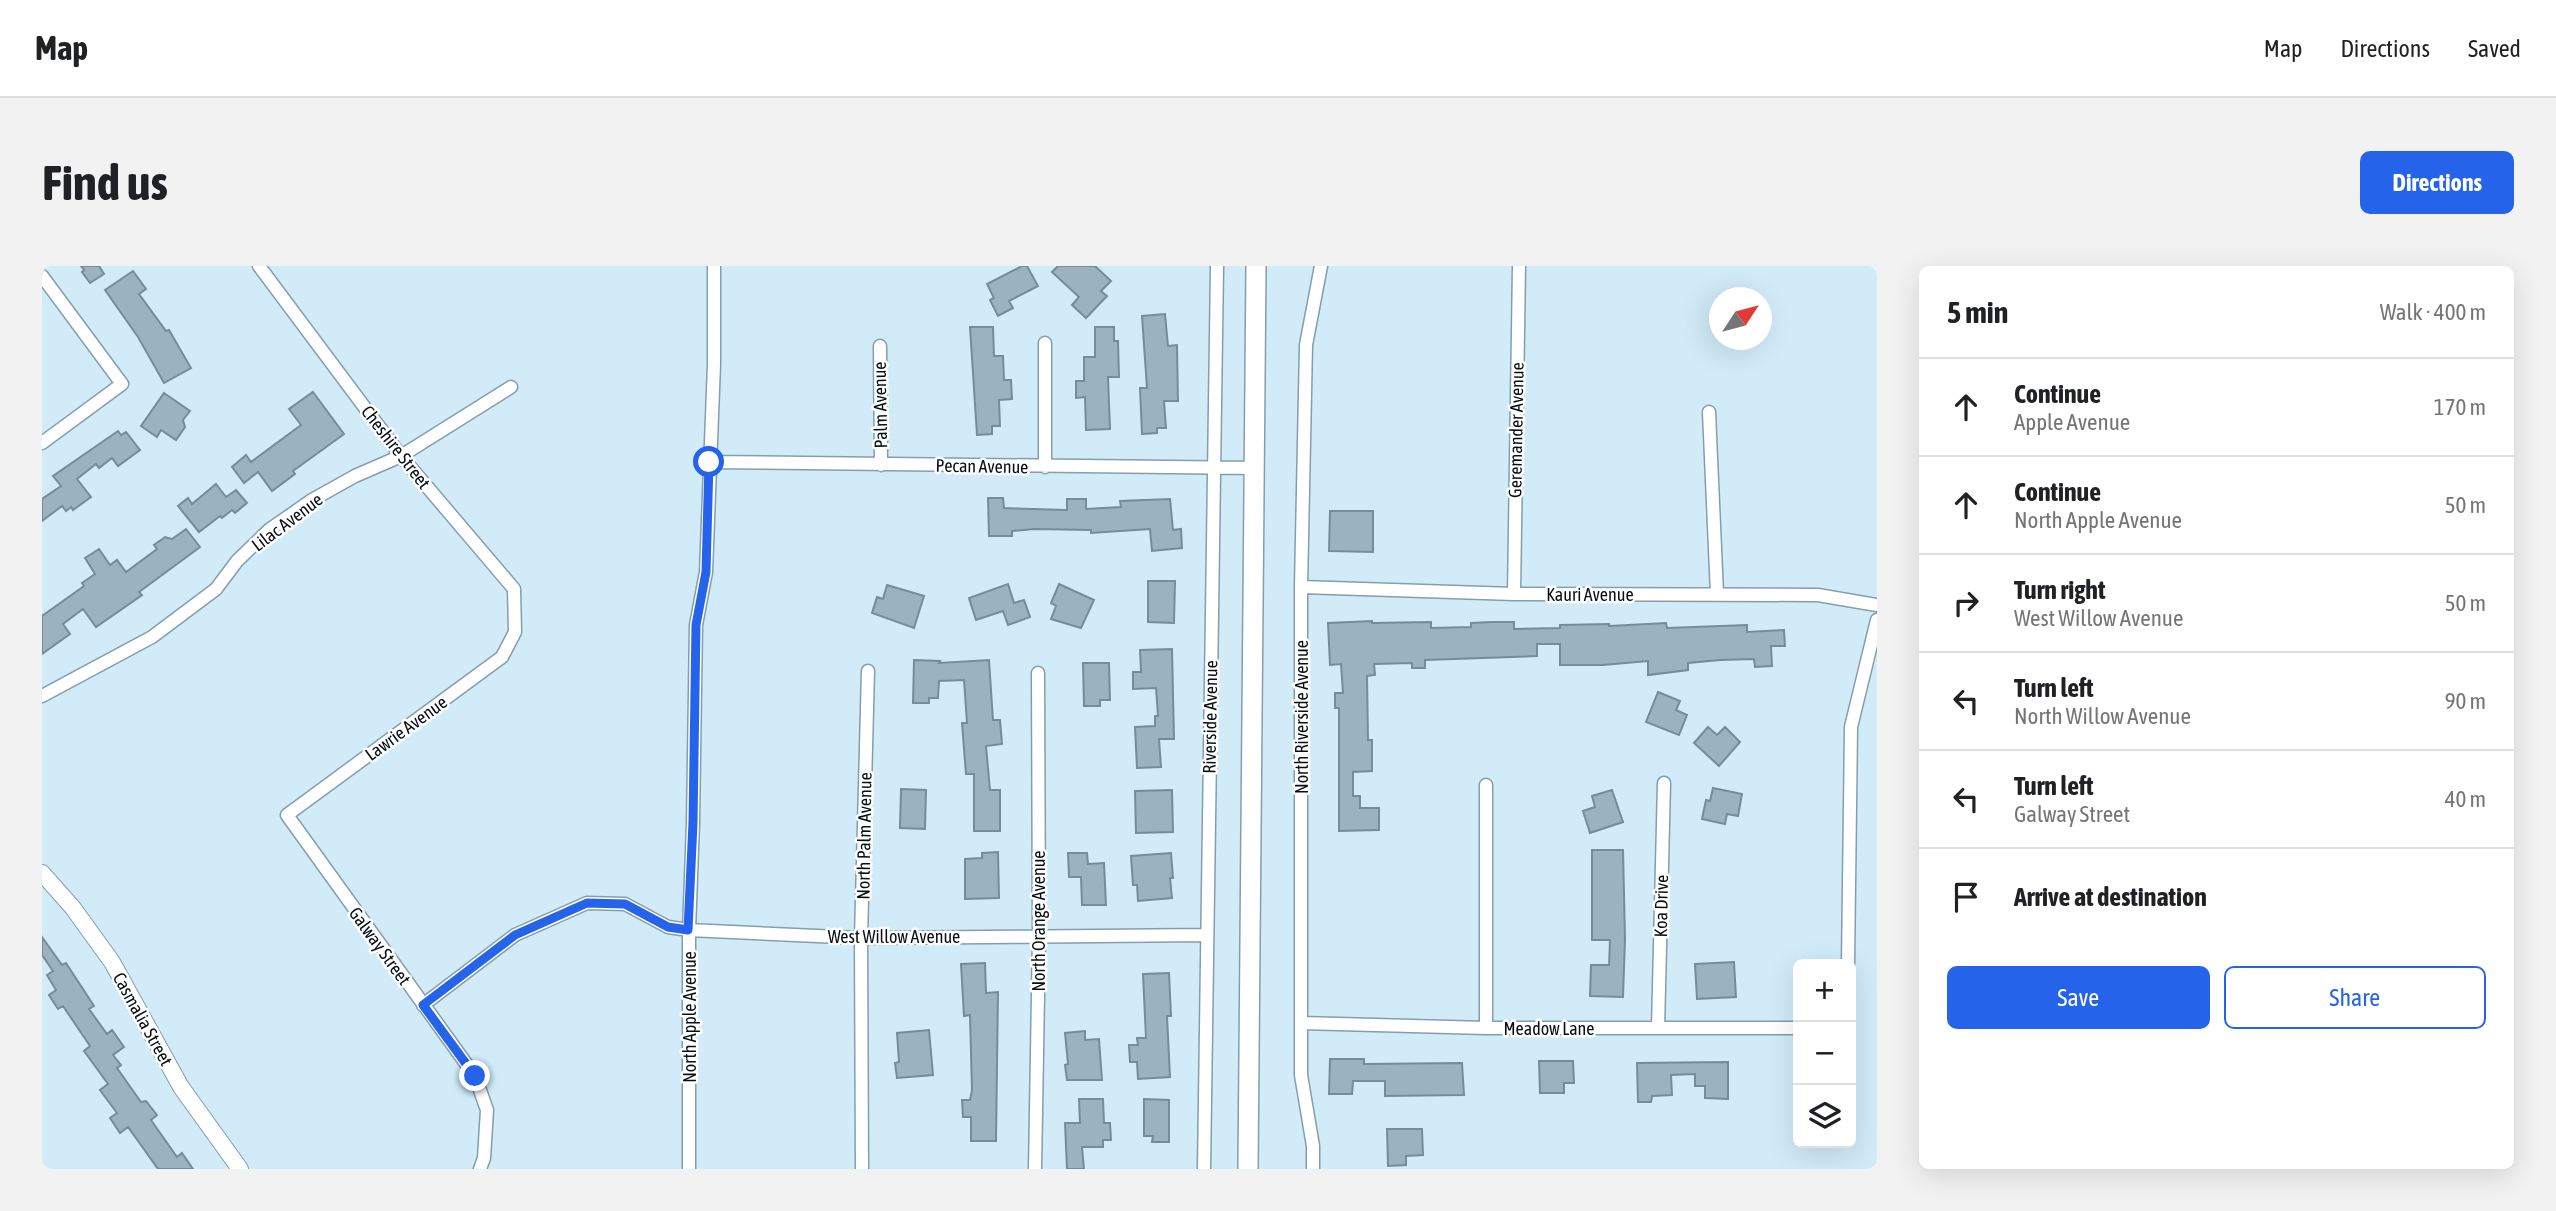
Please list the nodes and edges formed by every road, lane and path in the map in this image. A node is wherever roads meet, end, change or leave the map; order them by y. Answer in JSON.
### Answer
{"nodes":[{"id":1,"x":259,"y":266,"type":"edge"},
{"id":2,"x":714,"y":266,"type":"edge"},
{"id":3,"x":1217,"y":266,"type":"edge"},
{"id":4,"x":1256,"y":266,"type":"edge"},
{"id":5,"x":1321,"y":266,"type":"edge"},
{"id":6,"x":1518,"y":266,"type":"edge"},
{"id":7,"x":42,"y":275,"type":"edge"},
{"id":8,"x":1045,"y":343,"type":"dead end"},
{"id":9,"x":880,"y":346,"type":"dead end"},
{"id":10,"x":511,"y":387,"type":"dead end"},
{"id":11,"x":1709,"y":412,"type":"dead end"},
{"id":12,"x":42,"y":443,"type":"edge"},
{"id":13,"x":401,"y":456,"type":"junction"},
{"id":14,"x":709,"y":462,"type":"junction"},
{"id":15,"x":881,"y":465,"type":"junction"},
{"id":16,"x":1045,"y":467,"type":"junction"},
{"id":17,"x":1214,"y":468,"type":"junction"},
{"id":18,"x":1255,"y":468,"type":"junction"},
{"id":19,"x":1301,"y":587,"type":"junction"},
{"id":20,"x":1514,"y":594,"type":"junction"},
{"id":21,"x":1717,"y":594,"type":"junction"},
{"id":22,"x":1877,"y":606,"type":"edge"},
{"id":23,"x":1877,"y":620,"type":"edge"},
{"id":24,"x":515,"y":632,"type":"joint"},
{"id":25,"x":868,"y":671,"type":"dead end"},
{"id":26,"x":1038,"y":673,"type":"dead end"},
{"id":27,"x":42,"y":696,"type":"edge"},
{"id":28,"x":1664,"y":783,"type":"dead end"},
{"id":29,"x":1486,"y":785,"type":"dead end"},
{"id":30,"x":287,"y":816,"type":"joint"},
{"id":31,"x":42,"y":873,"type":"edge"},
{"id":32,"x":688,"y":930,"type":"junction"},
{"id":33,"x":1206,"y":935,"type":"junction"},
{"id":34,"x":1039,"y":936,"type":"junction"},
{"id":35,"x":862,"y":938,"type":"junction"},
{"id":36,"x":1848,"y":959,"type":"edge"},
{"id":37,"x":423,"y":1005,"type":"junction"},
{"id":38,"x":1301,"y":1023,"type":"junction"},
{"id":39,"x":1486,"y":1028,"type":"junction"},
{"id":40,"x":1658,"y":1028,"type":"junction"},
{"id":41,"x":1793,"y":1028,"type":"edge"},
{"id":42,"x":482,"y":1163,"type":"edge"},
{"id":43,"x":240,"y":1169,"type":"edge"},
{"id":44,"x":689,"y":1169,"type":"edge"},
{"id":45,"x":862,"y":1169,"type":"edge"},
{"id":46,"x":1035,"y":1169,"type":"edge"},
{"id":47,"x":1204,"y":1169,"type":"edge"},
{"id":48,"x":1248,"y":1169,"type":"edge"},
{"id":49,"x":1313,"y":1169,"type":"edge"}],
"edges":[{"from":1,"to":13,"type":"street","name":"Cheshire Street"},
{"from":2,"to":14,"type":"street","name":"North Apple Avenue"},
{"from":3,"to":17,"type":"street","name":"Riverside Avenue"},
{"from":4,"to":18,"type":"main road"},
{"from":5,"to":19,"type":"street","name":"North Riverside Avenue"},
{"from":6,"to":20,"type":"street","name":"Geremander Avenue"},
{"from":7,"to":12,"type":"street"},
{"from":8,"to":16,"type":"street"},
{"from":9,"to":15,"type":"street","name":"Palm Avenue"},
{"from":10,"to":13,"type":"street","name":"Lilac Avenue"},
{"from":11,"to":21,"type":"street"},
{"from":13,"to":24,"type":"street","name":"Cheshire Street"},
{"from":13,"to":27,"type":"street","name":"Lilac Avenue"},
{"from":14,"to":15,"type":"street","name":"Pecan Avenue"},
{"from":14,"to":32,"type":"street","name":"North Apple Avenue"},
{"from":15,"to":16,"type":"street","name":"Pecan Avenue"},
{"from":16,"to":17,"type":"street","name":"Pecan Avenue"},
{"from":17,"to":18,"type":"street","name":"Pecan Avenue"},
{"from":17,"to":33,"type":"street","name":"Riverside Avenue"},
{"from":18,"to":48,"type":"main road"},
{"from":19,"to":20,"type":"street","name":"Kauri Avenue"},
{"from":19,"to":38,"type":"street","name":"North Riverside Avenue"},
{"from":20,"to":21,"type":"street","name":"Kauri Avenue"},
{"from":21,"to":22,"type":"street","name":"Kauri Avenue"},
{"from":23,"to":36,"type":"street"},
{"from":24,"to":30,"type":"street","name":"Lawrie Avenue"},
{"from":25,"to":35,"type":"street","name":"North Palm Avenue"},
{"from":26,"to":34,"type":"street","name":"North Orange Avenue"},
{"from":28,"to":40,"type":"street","name":"Koa Drive"},
{"from":29,"to":39,"type":"street"},
{"from":30,"to":37,"type":"street","name":"Galway Street"},
{"from":31,"to":43,"type":"street","name":"Casmalia Street"},
{"from":32,"to":35,"type":"street","name":"West Willow Avenue"},
{"from":32,"to":37,"type":"street","name":"West Willow Avenue"},
{"from":32,"to":44,"type":"street","name":"North Apple Avenue"},
{"from":33,"to":34,"type":"street","name":"West Willow Avenue"},
{"from":33,"to":47,"type":"street","name":"Riverside Avenue"},
{"from":34,"to":35,"type":"street","name":"West Willow Avenue"},
{"from":34,"to":46,"type":"street","name":"North Orange Avenue"},
{"from":35,"to":45,"type":"street","name":"North Palm Avenue"},
{"from":37,"to":42,"type":"street","name":"Galway Street"},
{"from":38,"to":39,"type":"street","name":"Meadow Lane"},
{"from":38,"to":49,"type":"street","name":"North Riverside Avenue"},
{"from":39,"to":40,"type":"street","name":"Meadow Lane"},
{"from":40,"to":41,"type":"street","name":"Meadow Lane"}]}
